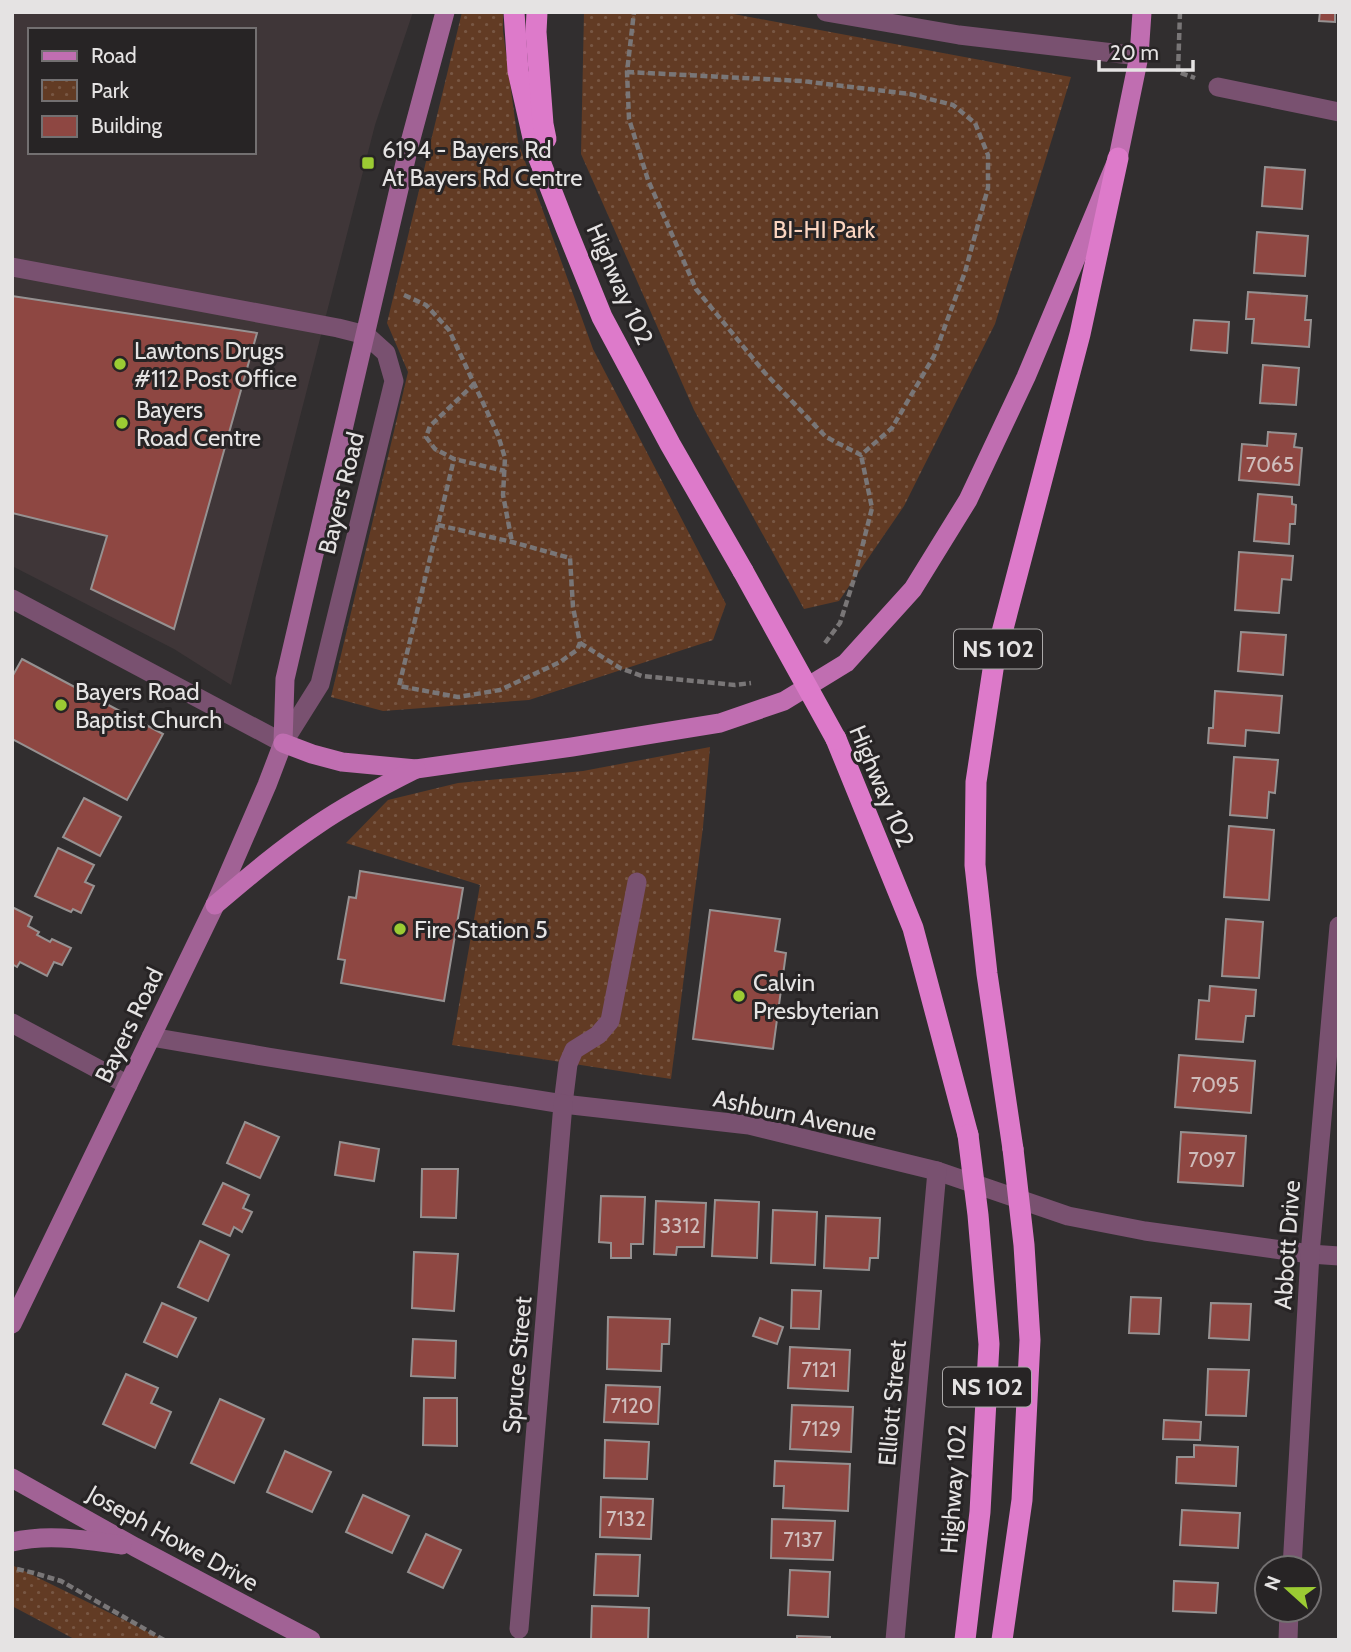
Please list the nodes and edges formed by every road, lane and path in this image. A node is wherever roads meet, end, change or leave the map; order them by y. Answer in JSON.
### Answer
{"nodes":[{"id":1,"x":445,"y":12,"type":"edge"},
{"id":2,"x":514,"y":12,"type":"edge"},
{"id":3,"x":537,"y":12,"type":"edge"},
{"id":4,"x":635,"y":12,"type":"edge"},
{"id":5,"x":826,"y":12,"type":"edge"},
{"id":6,"x":1142,"y":12,"type":"edge"},
{"id":7,"x":1180,"y":12,"type":"edge"},
{"id":8,"x":1139,"y":56,"type":"junction"},
{"id":9,"x":627,"y":72,"type":"junction"},
{"id":10,"x":1178,"y":72,"type":"dead end"},
{"id":11,"x":1218,"y":87,"type":"dead end"},
{"id":12,"x":1339,"y":112,"type":"edge"},
{"id":13,"x":1118,"y":158,"type":"junction"},
{"id":14,"x":566,"y":229,"type":"junction"},
{"id":15,"x":12,"y":267,"type":"edge"},
{"id":16,"x":404,"y":295,"type":"dead end"},
{"id":17,"x":366,"y":335,"type":"junction"},
{"id":18,"x":475,"y":383,"type":"junction"},
{"id":19,"x":454,"y":459,"type":"junction"},
{"id":20,"x":505,"y":471,"type":"junction"},
{"id":21,"x":438,"y":525,"type":"junction"},
{"id":22,"x":512,"y":542,"type":"junction"},
{"id":23,"x":12,"y":599,"type":"edge"},
{"id":24,"x":283,"y":743,"type":"junction"},
{"id":25,"x":416,"y":769,"type":"junction"},
{"id":26,"x":637,"y":882,"type":"dead end"},
{"id":27,"x":215,"y":905,"type":"junction"},
{"id":28,"x":1339,"y":926,"type":"edge"},
{"id":29,"x":12,"y":1023,"type":"edge"},
{"id":30,"x":151,"y":1037,"type":"junction"},
{"id":31,"x":128,"y":1085,"type":"junction"},
{"id":32,"x":564,"y":1104,"type":"junction"},
{"id":33,"x":937,"y":1171,"type":"junction"},
{"id":34,"x":1310,"y":1254,"type":"junction"},
{"id":35,"x":1339,"y":1256,"type":"edge"},
{"id":36,"x":12,"y":1324,"type":"edge"},
{"id":37,"x":12,"y":1478,"type":"edge"},
{"id":38,"x":12,"y":1542,"type":"edge"},
{"id":39,"x":135,"y":1547,"type":"junction"},
{"id":40,"x":1293,"y":1554,"type":"edge"},
{"id":41,"x":12,"y":1569,"type":"edge"},
{"id":42,"x":519,"y":1629,"type":"dead end"},
{"id":43,"x":164,"y":1640,"type":"edge"},
{"id":44,"x":311,"y":1640,"type":"edge"},
{"id":45,"x":895,"y":1640,"type":"edge"},
{"id":46,"x":965,"y":1640,"type":"edge"},
{"id":47,"x":1002,"y":1640,"type":"edge"}],
"edges":[{"from":1,"to":17,"type":"main road","name":"Bayers Road"},
{"from":2,"to":14,"type":"highway","name":"Highway 102","number":"NS 102"},
{"from":3,"to":14,"type":"highway","number":"NS 102"},
{"from":4,"to":9,"type":"path"},
{"from":5,"to":8,"type":"street"},
{"from":6,"to":8,"type":"main road"},
{"from":7,"to":10,"type":"path"},
{"from":8,"to":13,"type":"main road"},
{"from":9,"to":9,"type":"path"},
{"from":11,"to":12,"type":"street"},
{"from":13,"to":25,"type":"main road"},
{"from":13,"to":47,"type":"highway","number":"NS 102","bridge":true},
{"from":14,"to":46,"type":"highway","name":"Highway 102","number":"NS 102","bridge":true},
{"from":15,"to":17,"type":"street"},
{"from":16,"to":18,"type":"path"},
{"from":17,"to":24,"type":"main road","name":"Bayers Road"},
{"from":17,"to":24,"type":"street","name":"Bayers Road"},
{"from":18,"to":19,"type":"path"},
{"from":18,"to":20,"type":"path"},
{"from":19,"to":20,"type":"path"},
{"from":19,"to":21,"type":"path"},
{"from":20,"to":22,"type":"path"},
{"from":21,"to":22,"type":"path"},
{"from":21,"to":22,"type":"path"},
{"from":23,"to":24,"type":"street"},
{"from":24,"to":25,"type":"main road"},
{"from":24,"to":27,"type":"main road","name":"Bayers Road"},
{"from":25,"to":27,"type":"main road"},
{"from":26,"to":32,"type":"street","name":"Spruce Street"},
{"from":27,"to":30,"type":"main road","name":"Bayers Road"},
{"from":28,"to":34,"type":"street","name":"Abbott Drive"},
{"from":29,"to":31,"type":"street"},
{"from":30,"to":31,"type":"main road","name":"Bayers Road"},
{"from":30,"to":32,"type":"street","name":"Ashburn Avenue"},
{"from":31,"to":36,"type":"main road","name":"Bayers Road"},
{"from":32,"to":33,"type":"street","name":"Ashburn Avenue"},
{"from":32,"to":42,"type":"street","name":"Spruce Street"},
{"from":33,"to":34,"type":"street","name":"Ashburn Avenue"},
{"from":33,"to":45,"type":"street","name":"Elliott Street"},
{"from":34,"to":35,"type":"street","name":"Ashburn Avenue"},
{"from":34,"to":40,"type":"street","name":"Abbott Drive"},
{"from":37,"to":39,"type":"main road","name":"Joseph Howe Drive"},
{"from":38,"to":39,"type":"main road"},
{"from":39,"to":44,"type":"main road","name":"Joseph Howe Drive"},
{"from":41,"to":43,"type":"path"}]}
